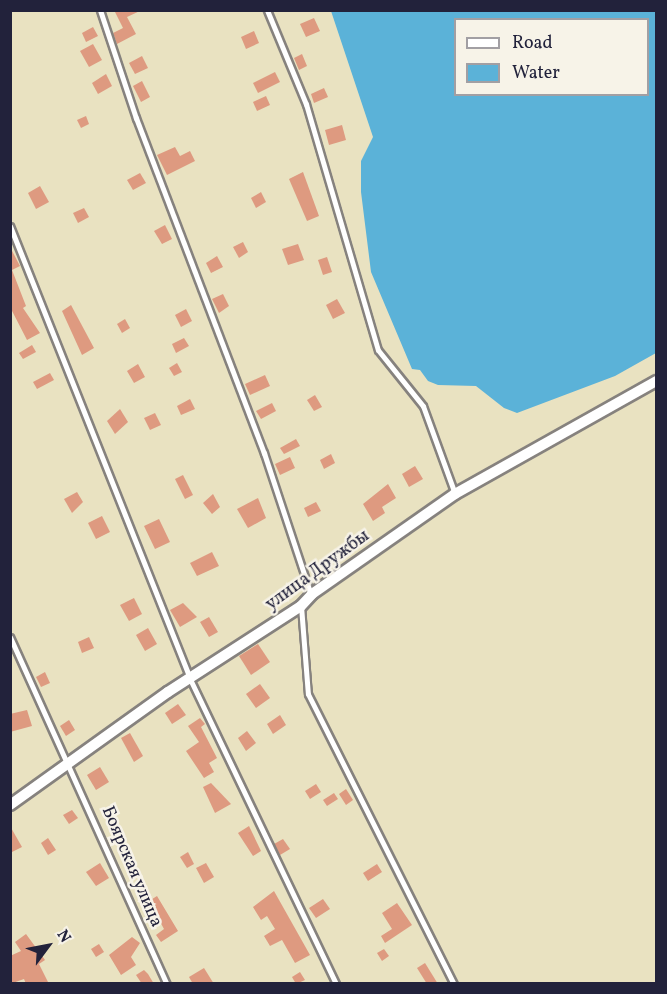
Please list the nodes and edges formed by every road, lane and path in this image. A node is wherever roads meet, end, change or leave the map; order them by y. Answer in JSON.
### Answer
{"nodes":[{"id":1,"x":100,"y":10,"type":"edge"},
{"id":2,"x":267,"y":10,"type":"edge"},
{"id":3,"x":10,"y":226,"type":"edge"},
{"id":4,"x":657,"y":381,"type":"edge"},
{"id":5,"x":455,"y":494,"type":"junction"},
{"id":6,"x":312,"y":594,"type":"junction"},
{"id":7,"x":301,"y":606,"type":"junction"},
{"id":8,"x":10,"y":637,"type":"edge"},
{"id":9,"x":190,"y":679,"type":"junction"},
{"id":10,"x":69,"y":761,"type":"junction"},
{"id":11,"x":10,"y":805,"type":"edge"},
{"id":12,"x":167,"y":984,"type":"edge"},
{"id":13,"x":336,"y":984,"type":"edge"},
{"id":14,"x":454,"y":984,"type":"edge"}],
"edges":[{"from":1,"to":6,"type":"lane"},
{"from":2,"to":5,"type":"lane"},
{"from":3,"to":9,"type":"lane"},
{"from":4,"to":5,"type":"street","name":"улица Дружбы"},
{"from":5,"to":6,"type":"street","name":"улица Дружбы"},
{"from":6,"to":7,"type":"lane"},
{"from":7,"to":9,"type":"street","name":"улица Дружбы"},
{"from":7,"to":14,"type":"lane"},
{"from":8,"to":10,"type":"lane","name":"Боярская улица"},
{"from":9,"to":10,"type":"street","name":"улица Дружбы"},
{"from":9,"to":13,"type":"lane"},
{"from":10,"to":11,"type":"street","name":"улица Дружбы"},
{"from":10,"to":12,"type":"lane","name":"Боярская улица"}]}
